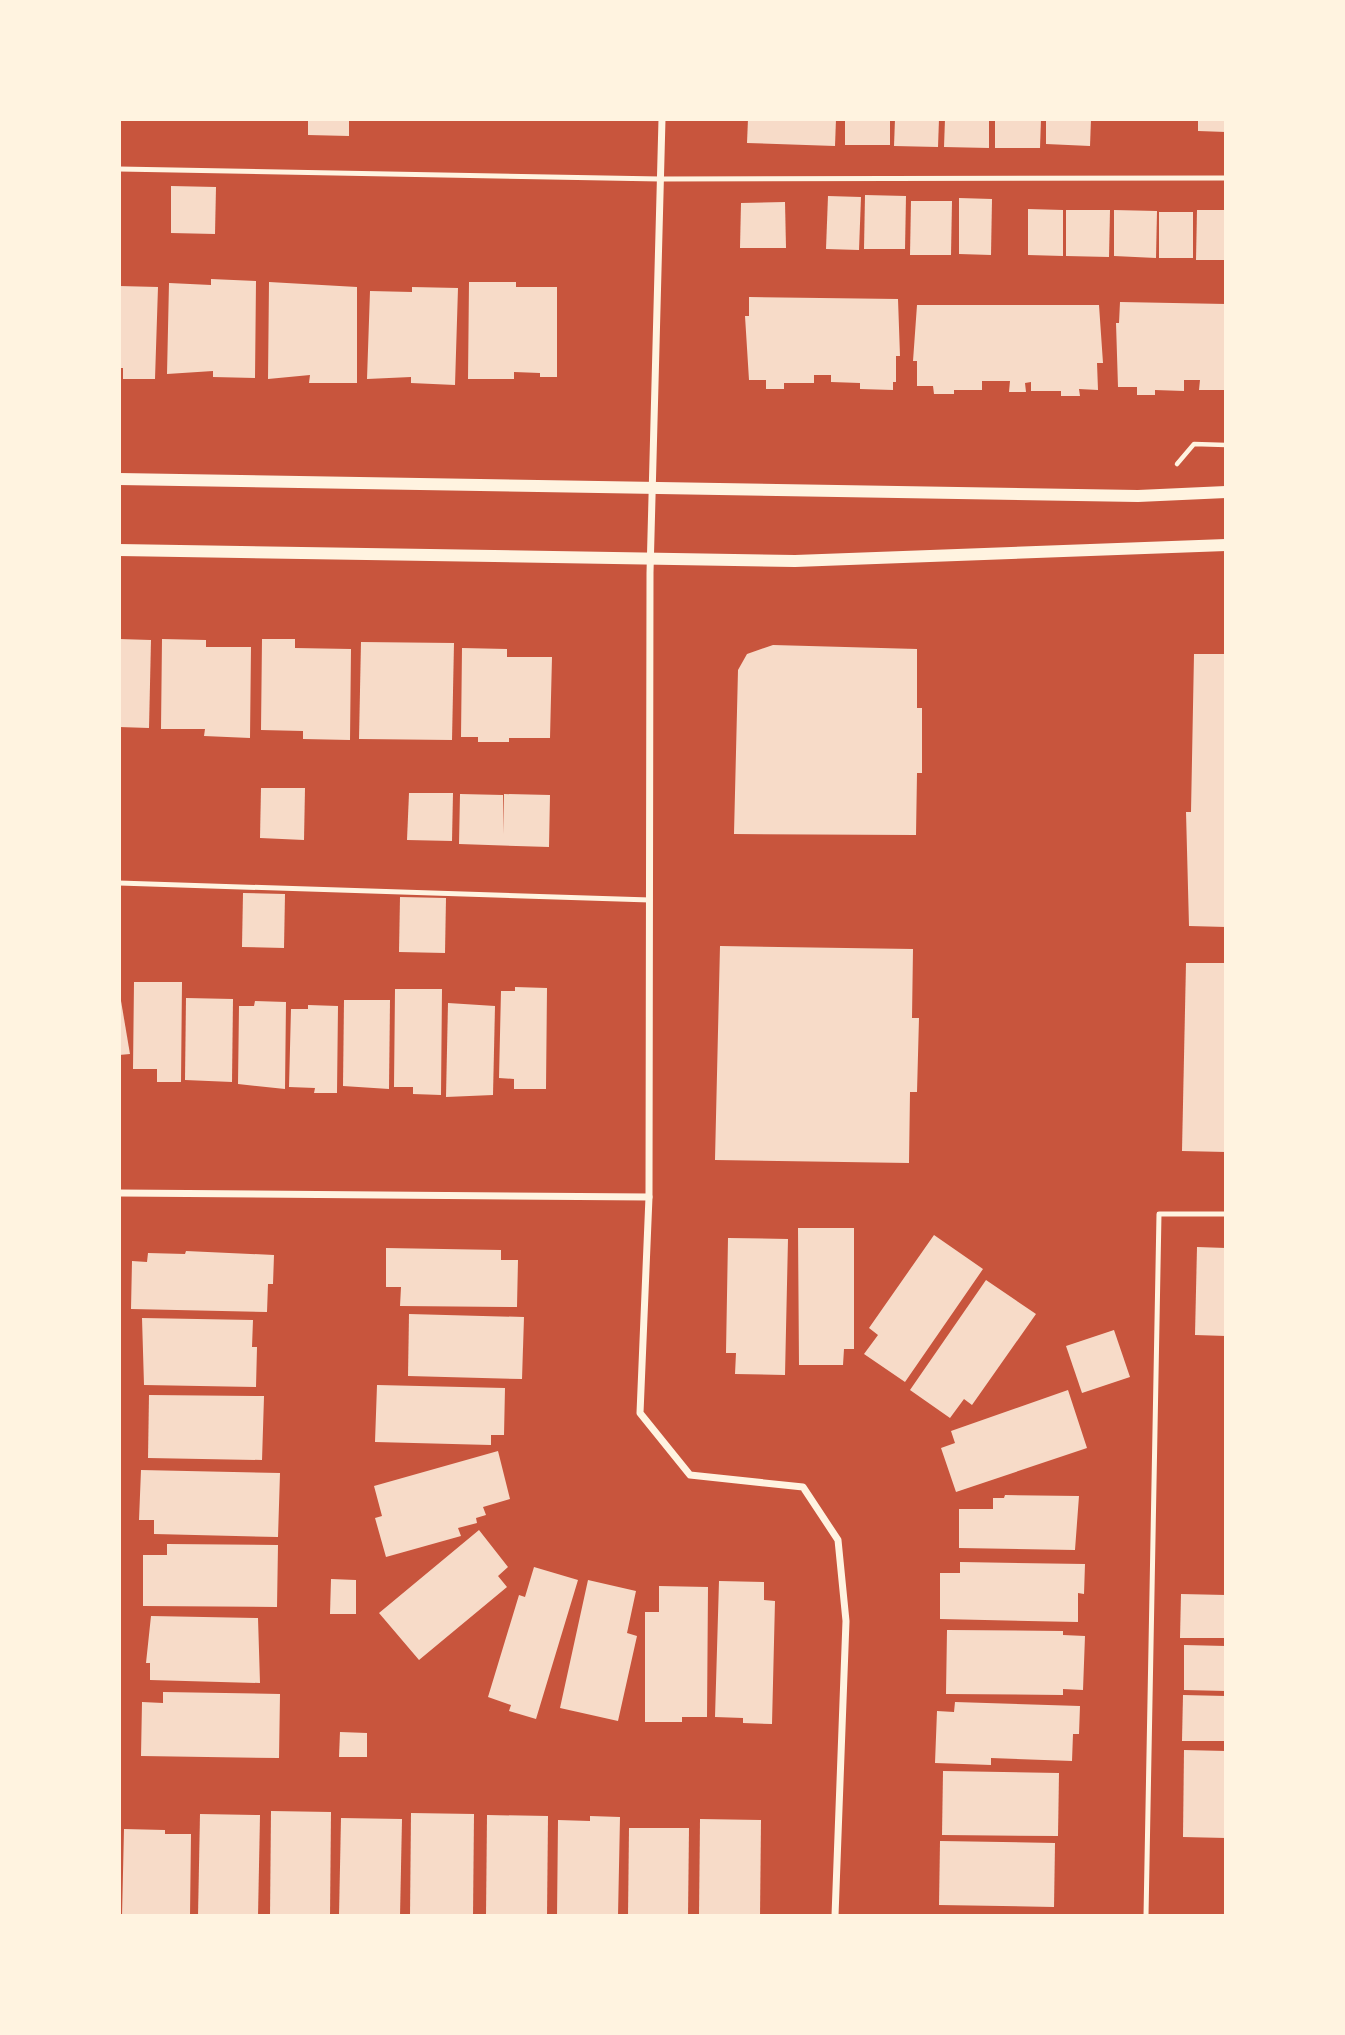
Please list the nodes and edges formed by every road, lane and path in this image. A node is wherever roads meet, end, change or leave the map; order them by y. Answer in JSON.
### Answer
{"nodes":[{"id":1,"x":662,"y":119,"type":"edge"},
{"id":2,"x":119,"y":169,"type":"edge"},
{"id":3,"x":1226,"y":178,"type":"edge"},
{"id":4,"x":660,"y":179,"type":"junction"},
{"id":5,"x":1194,"y":444,"type":"dead end"},
{"id":6,"x":1226,"y":445,"type":"edge"},
{"id":7,"x":119,"y":479,"type":"edge"},
{"id":8,"x":652,"y":489,"type":"junction"},
{"id":9,"x":1226,"y":492,"type":"edge"},
{"id":10,"x":1226,"y":545,"type":"edge"},
{"id":11,"x":119,"y":550,"type":"edge"},
{"id":12,"x":651,"y":558,"type":"junction"},
{"id":13,"x":119,"y":883,"type":"edge"},
{"id":14,"x":650,"y":900,"type":"junction"},
{"id":15,"x":119,"y":1193,"type":"edge"},
{"id":16,"x":649,"y":1197,"type":"junction"},
{"id":17,"x":1226,"y":1214,"type":"edge"},
{"id":18,"x":835,"y":1916,"type":"edge"},
{"id":19,"x":1146,"y":1916,"type":"edge"}],
"edges":[{"from":1,"to":4,"type":"street"},
{"from":2,"to":4,"type":"lane"},
{"from":3,"to":4,"type":"lane"},
{"from":4,"to":8,"type":"street"},
{"from":5,"to":6,"type":"path"},
{"from":7,"to":8,"type":"street"},
{"from":8,"to":9,"type":"street"},
{"from":8,"to":12,"type":"street"},
{"from":10,"to":12,"type":"street"},
{"from":11,"to":12,"type":"street"},
{"from":12,"to":14,"type":"street"},
{"from":13,"to":14,"type":"lane"},
{"from":14,"to":16,"type":"street"},
{"from":15,"to":16,"type":"street"},
{"from":16,"to":18,"type":"street"},
{"from":17,"to":19,"type":"lane"}]}
